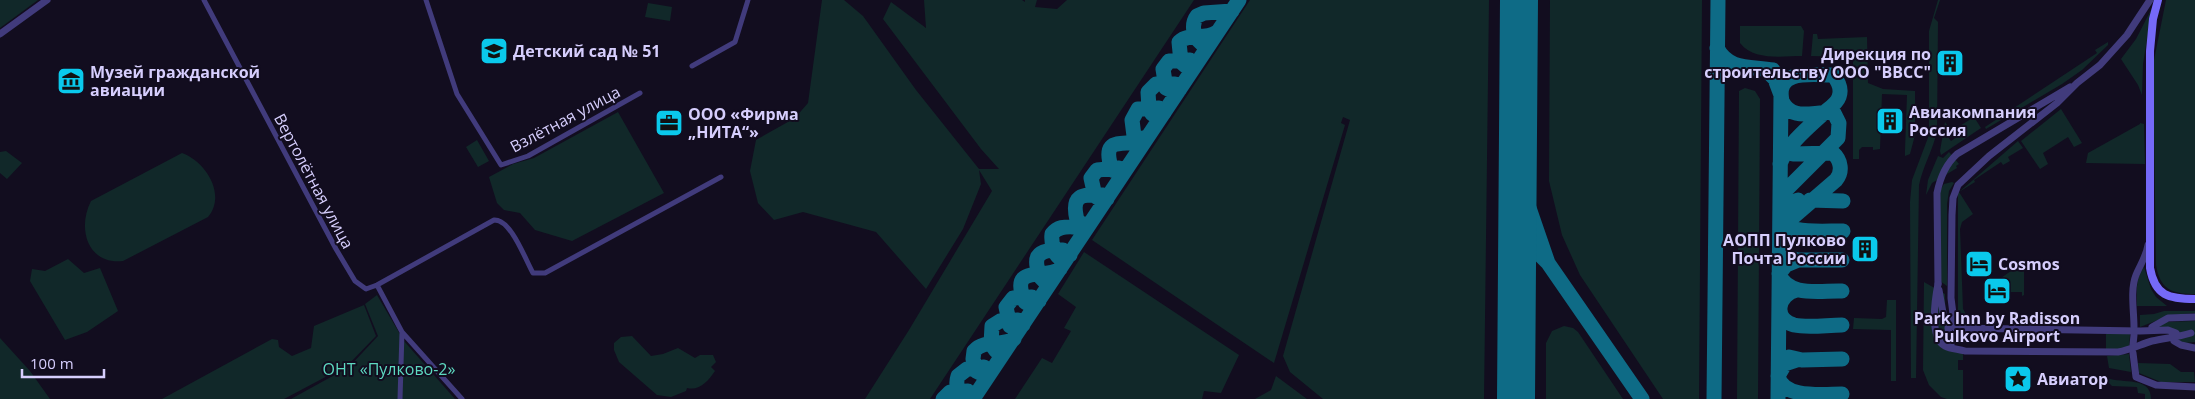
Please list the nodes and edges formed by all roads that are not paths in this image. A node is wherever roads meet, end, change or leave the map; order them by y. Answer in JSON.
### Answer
{"nodes":[{"id":1,"x":47,"y":0,"type":"edge"},
{"id":2,"x":204,"y":0,"type":"edge"},
{"id":3,"x":426,"y":0,"type":"edge"},
{"id":4,"x":748,"y":0,"type":"edge"},
{"id":5,"x":2150,"y":0,"type":"edge"},
{"id":6,"x":2158,"y":0,"type":"edge"},
{"id":7,"x":0,"y":34,"type":"edge"},
{"id":8,"x":692,"y":66,"type":"dead end"},
{"id":9,"x":2077,"y":83,"type":"junction"},
{"id":10,"x":640,"y":93,"type":"dead end"},
{"id":11,"x":721,"y":177,"type":"dead end"},
{"id":12,"x":2150,"y":238,"type":"junction"},
{"id":13,"x":1938,"y":284,"type":"junction"},
{"id":14,"x":377,"y":285,"type":"junction"},
{"id":15,"x":2195,"y":299,"type":"edge"},
{"id":16,"x":2195,"y":317,"type":"edge"},
{"id":17,"x":1952,"y":320,"type":"dead end"},
{"id":18,"x":2152,"y":327,"type":"dead end"},
{"id":19,"x":1948,"y":328,"type":"dead end"},
{"id":20,"x":402,"y":332,"type":"junction"},
{"id":21,"x":2138,"y":332,"type":"junction"},
{"id":22,"x":2193,"y":332,"type":"edge"},
{"id":23,"x":2175,"y":337,"type":"junction"},
{"id":24,"x":1950,"y":344,"type":"dead end"},
{"id":25,"x":2133,"y":345,"type":"dead end"},
{"id":26,"x":2195,"y":348,"type":"edge"},
{"id":27,"x":2133,"y":353,"type":"dead end"},
{"id":28,"x":2195,"y":386,"type":"edge"},
{"id":29,"x":400,"y":399,"type":"edge"},
{"id":30,"x":462,"y":399,"type":"edge"}],
"edges":[{"from":1,"to":7,"type":"street"},
{"from":2,"to":14,"type":"street","name":"Вертолётная улица"},
{"from":3,"to":10,"type":"street","name":"Взлётная улица"},
{"from":4,"to":8,"type":"street"},
{"from":5,"to":9,"type":"street"},
{"from":6,"to":12,"type":"main road"},
{"from":9,"to":13,"type":"street"},
{"from":9,"to":17,"type":"street"},
{"from":11,"to":14,"type":"street"},
{"from":12,"to":15,"type":"main road"},
{"from":12,"to":21,"type":"street"},
{"from":13,"to":21,"type":"street","bridge":true},
{"from":13,"to":22,"type":"street","bridge":true},
{"from":14,"to":20,"type":"street"},
{"from":16,"to":18,"type":"street"},
{"from":19,"to":24,"type":"street"},
{"from":20,"to":29,"type":"street"},
{"from":20,"to":30,"type":"street"},
{"from":21,"to":23,"type":"street","bridge":true},
{"from":21,"to":25,"type":"street"},
{"from":22,"to":23,"type":"street","bridge":true},
{"from":23,"to":26,"type":"street"},
{"from":27,"to":28,"type":"street"}]}
